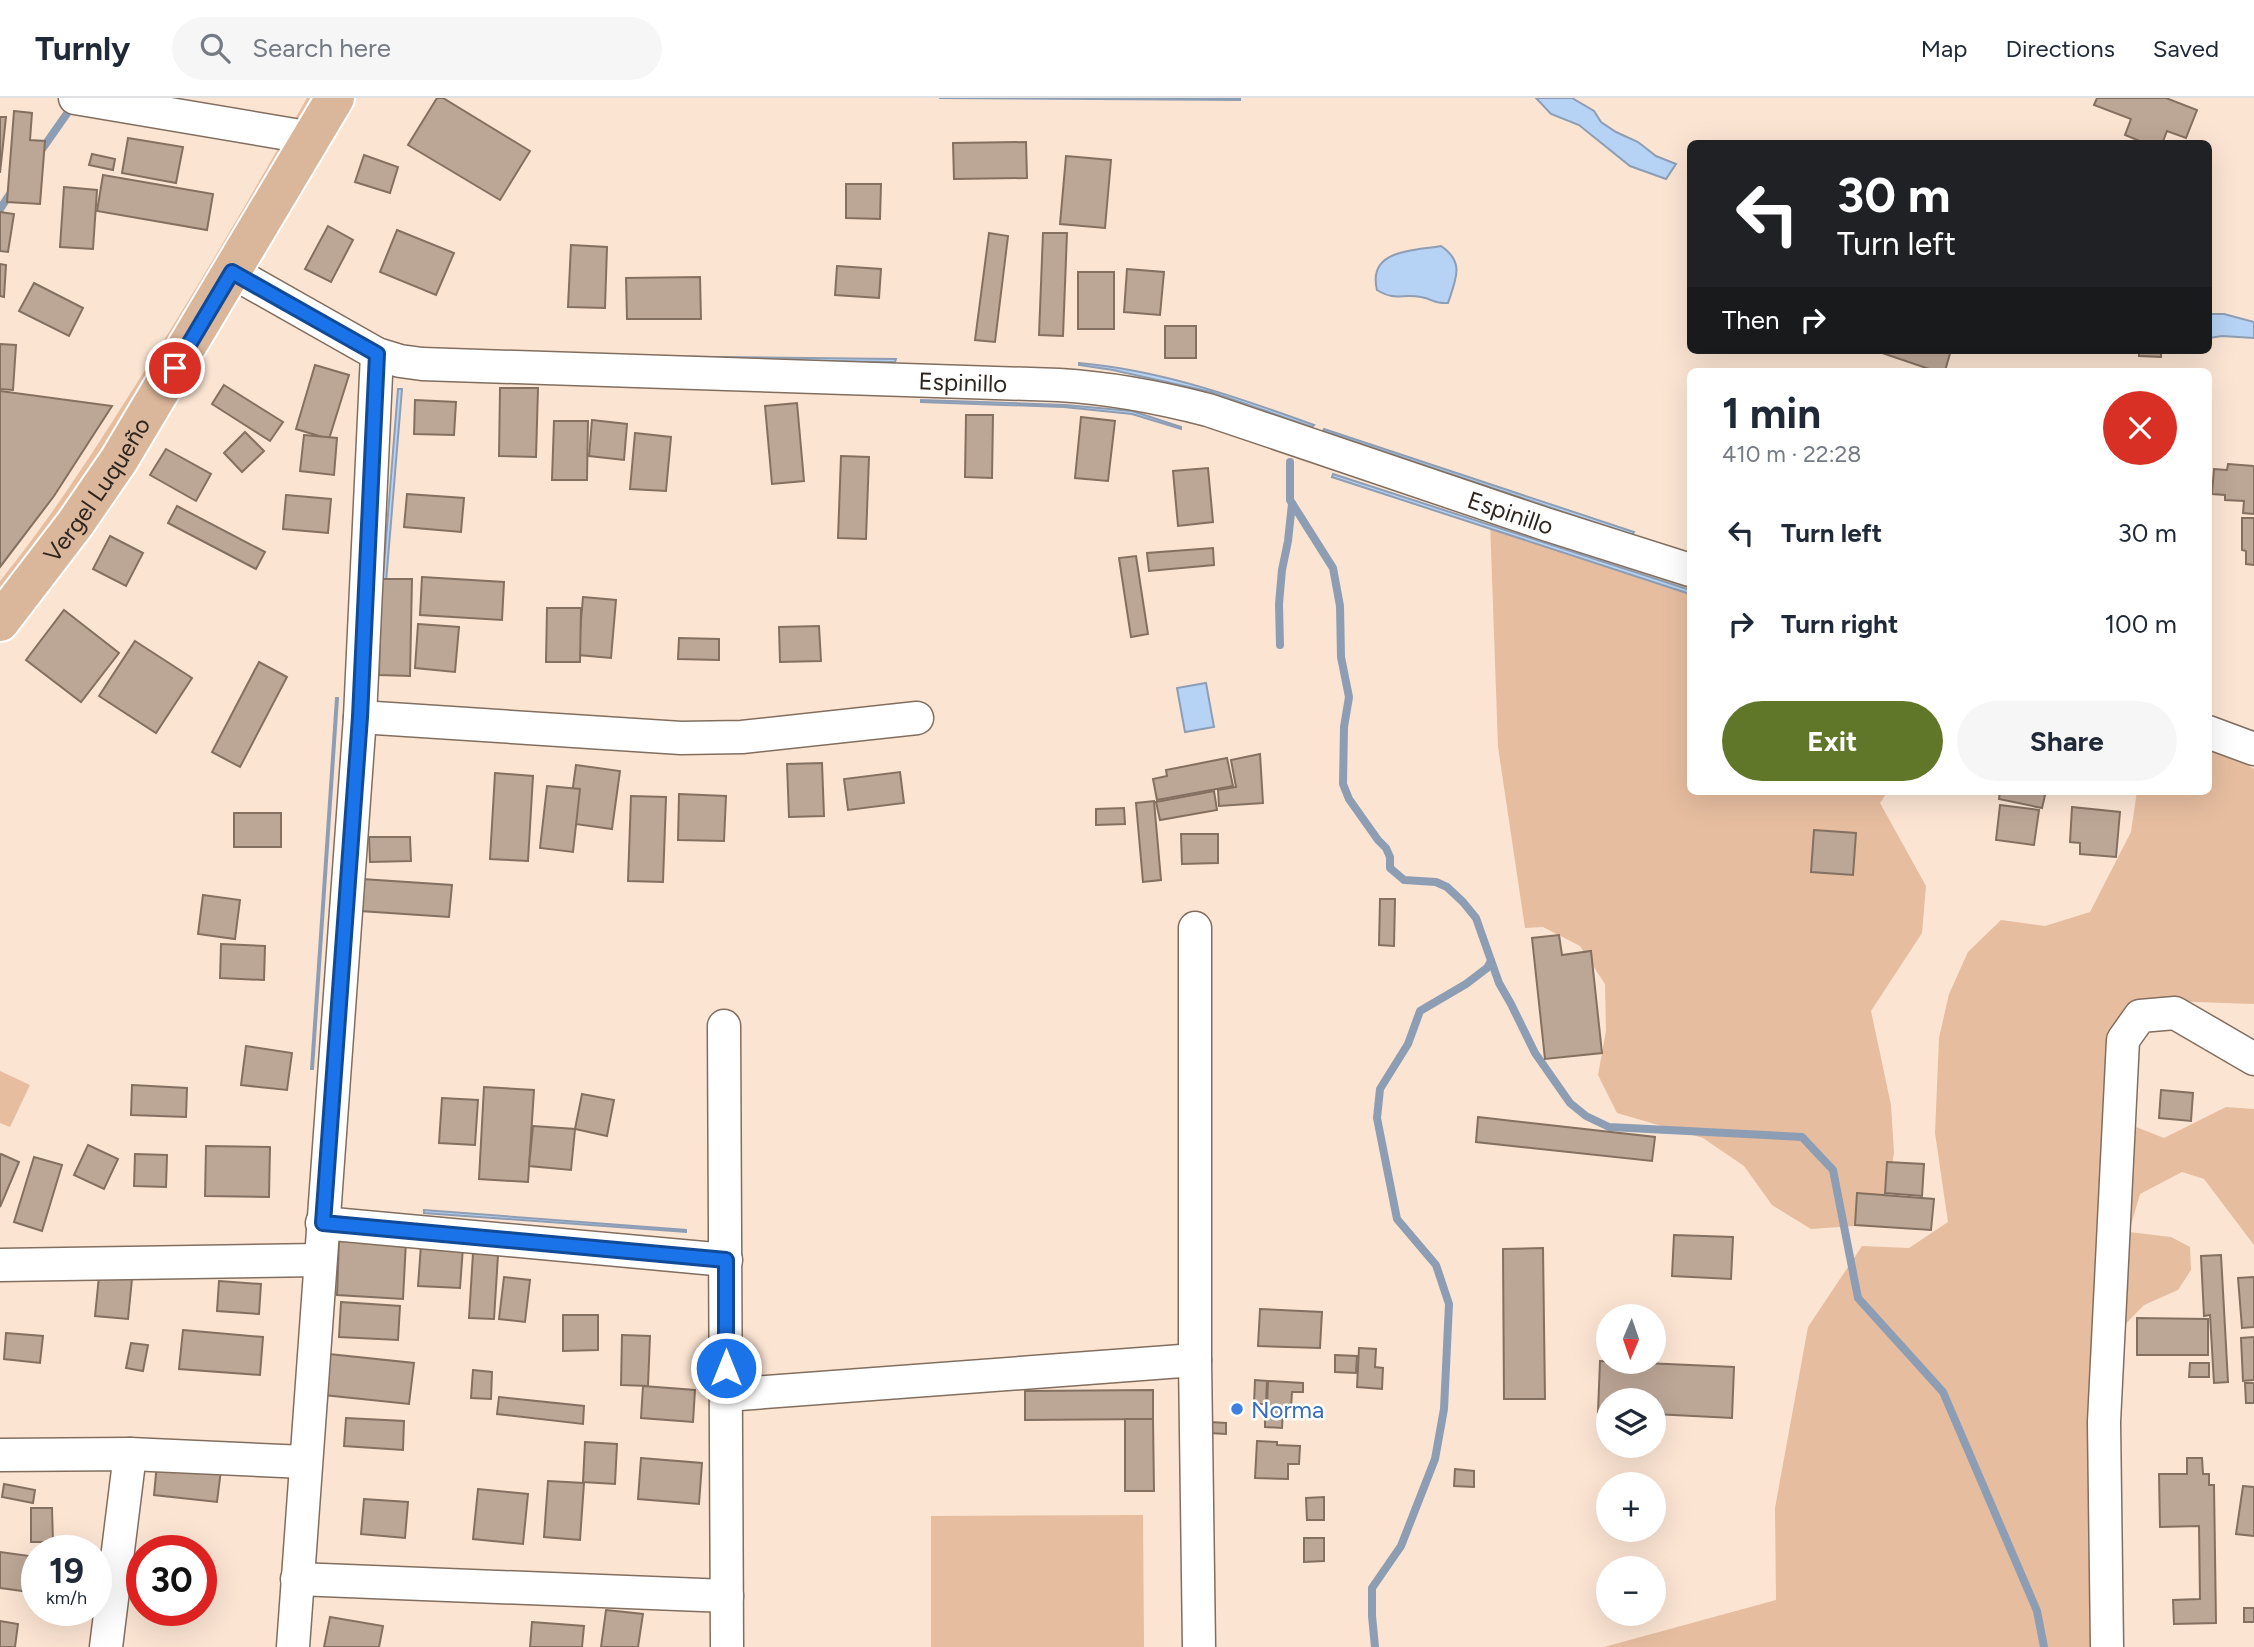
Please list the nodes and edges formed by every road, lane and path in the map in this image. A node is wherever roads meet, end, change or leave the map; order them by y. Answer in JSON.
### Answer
{"nodes":[{"id":1,"x":75,"y":98,"type":"edge"},
{"id":2,"x":335,"y":98,"type":"edge"},
{"id":3,"x":312,"y":138,"type":"junction"},
{"id":4,"x":232,"y":272,"type":"junction"},
{"id":5,"x":377,"y":354,"type":"junction"},
{"id":6,"x":1687,"y":569,"type":"edge"},
{"id":7,"x":0,"y":622,"type":"edge"},
{"id":8,"x":360,"y":717,"type":"junction"},
{"id":9,"x":917,"y":718,"type":"dead end"},
{"id":10,"x":2212,"y":733,"type":"edge"},
{"id":11,"x":2254,"y":749,"type":"edge"},
{"id":12,"x":1195,"y":928,"type":"dead end"},
{"id":13,"x":724,"y":1027,"type":"dead end"},
{"id":14,"x":2254,"y":1059,"type":"edge"},
{"id":15,"x":323,"y":1223,"type":"junction"},
{"id":16,"x":320,"y":1260,"type":"junction"},
{"id":17,"x":726,"y":1260,"type":"junction"},
{"id":18,"x":0,"y":1265,"type":"edge"},
{"id":19,"x":1195,"y":1360,"type":"junction"},
{"id":20,"x":726,"y":1395,"type":"junction"},
{"id":21,"x":130,"y":1454,"type":"junction"},
{"id":22,"x":0,"y":1455,"type":"edge"},
{"id":23,"x":305,"y":1462,"type":"junction"},
{"id":24,"x":297,"y":1579,"type":"junction"},
{"id":25,"x":727,"y":1596,"type":"junction"},
{"id":26,"x":106,"y":1647,"type":"edge"},
{"id":27,"x":293,"y":1647,"type":"edge"},
{"id":28,"x":727,"y":1647,"type":"edge"},
{"id":29,"x":1199,"y":1647,"type":"edge"},
{"id":30,"x":2107,"y":1647,"type":"edge"}],
"edges":[{"from":1,"to":3,"type":"street"},
{"from":2,"to":3,"type":"main road","name":"Vergel Luqueño"},
{"from":3,"to":4,"type":"main road","name":"Vergel Luqueño"},
{"from":4,"to":5,"type":"street","name":"Espinillo"},
{"from":4,"to":7,"type":"main road","name":"Vergel Luqueño"},
{"from":5,"to":6,"type":"street","name":"Espinillo"},
{"from":5,"to":8,"type":"street"},
{"from":8,"to":9,"type":"street"},
{"from":8,"to":15,"type":"street"},
{"from":10,"to":11,"type":"street"},
{"from":12,"to":19,"type":"street"},
{"from":13,"to":17,"type":"street"},
{"from":14,"to":30,"type":"street"},
{"from":15,"to":16,"type":"street"},
{"from":15,"to":17,"type":"street"},
{"from":16,"to":18,"type":"street"},
{"from":16,"to":23,"type":"street"},
{"from":17,"to":20,"type":"street"},
{"from":19,"to":20,"type":"street"},
{"from":19,"to":29,"type":"street"},
{"from":20,"to":25,"type":"street"},
{"from":21,"to":22,"type":"street"},
{"from":21,"to":23,"type":"street"},
{"from":21,"to":26,"type":"street"},
{"from":23,"to":24,"type":"street"},
{"from":24,"to":25,"type":"street"},
{"from":24,"to":27,"type":"street"},
{"from":25,"to":28,"type":"street"}]}
